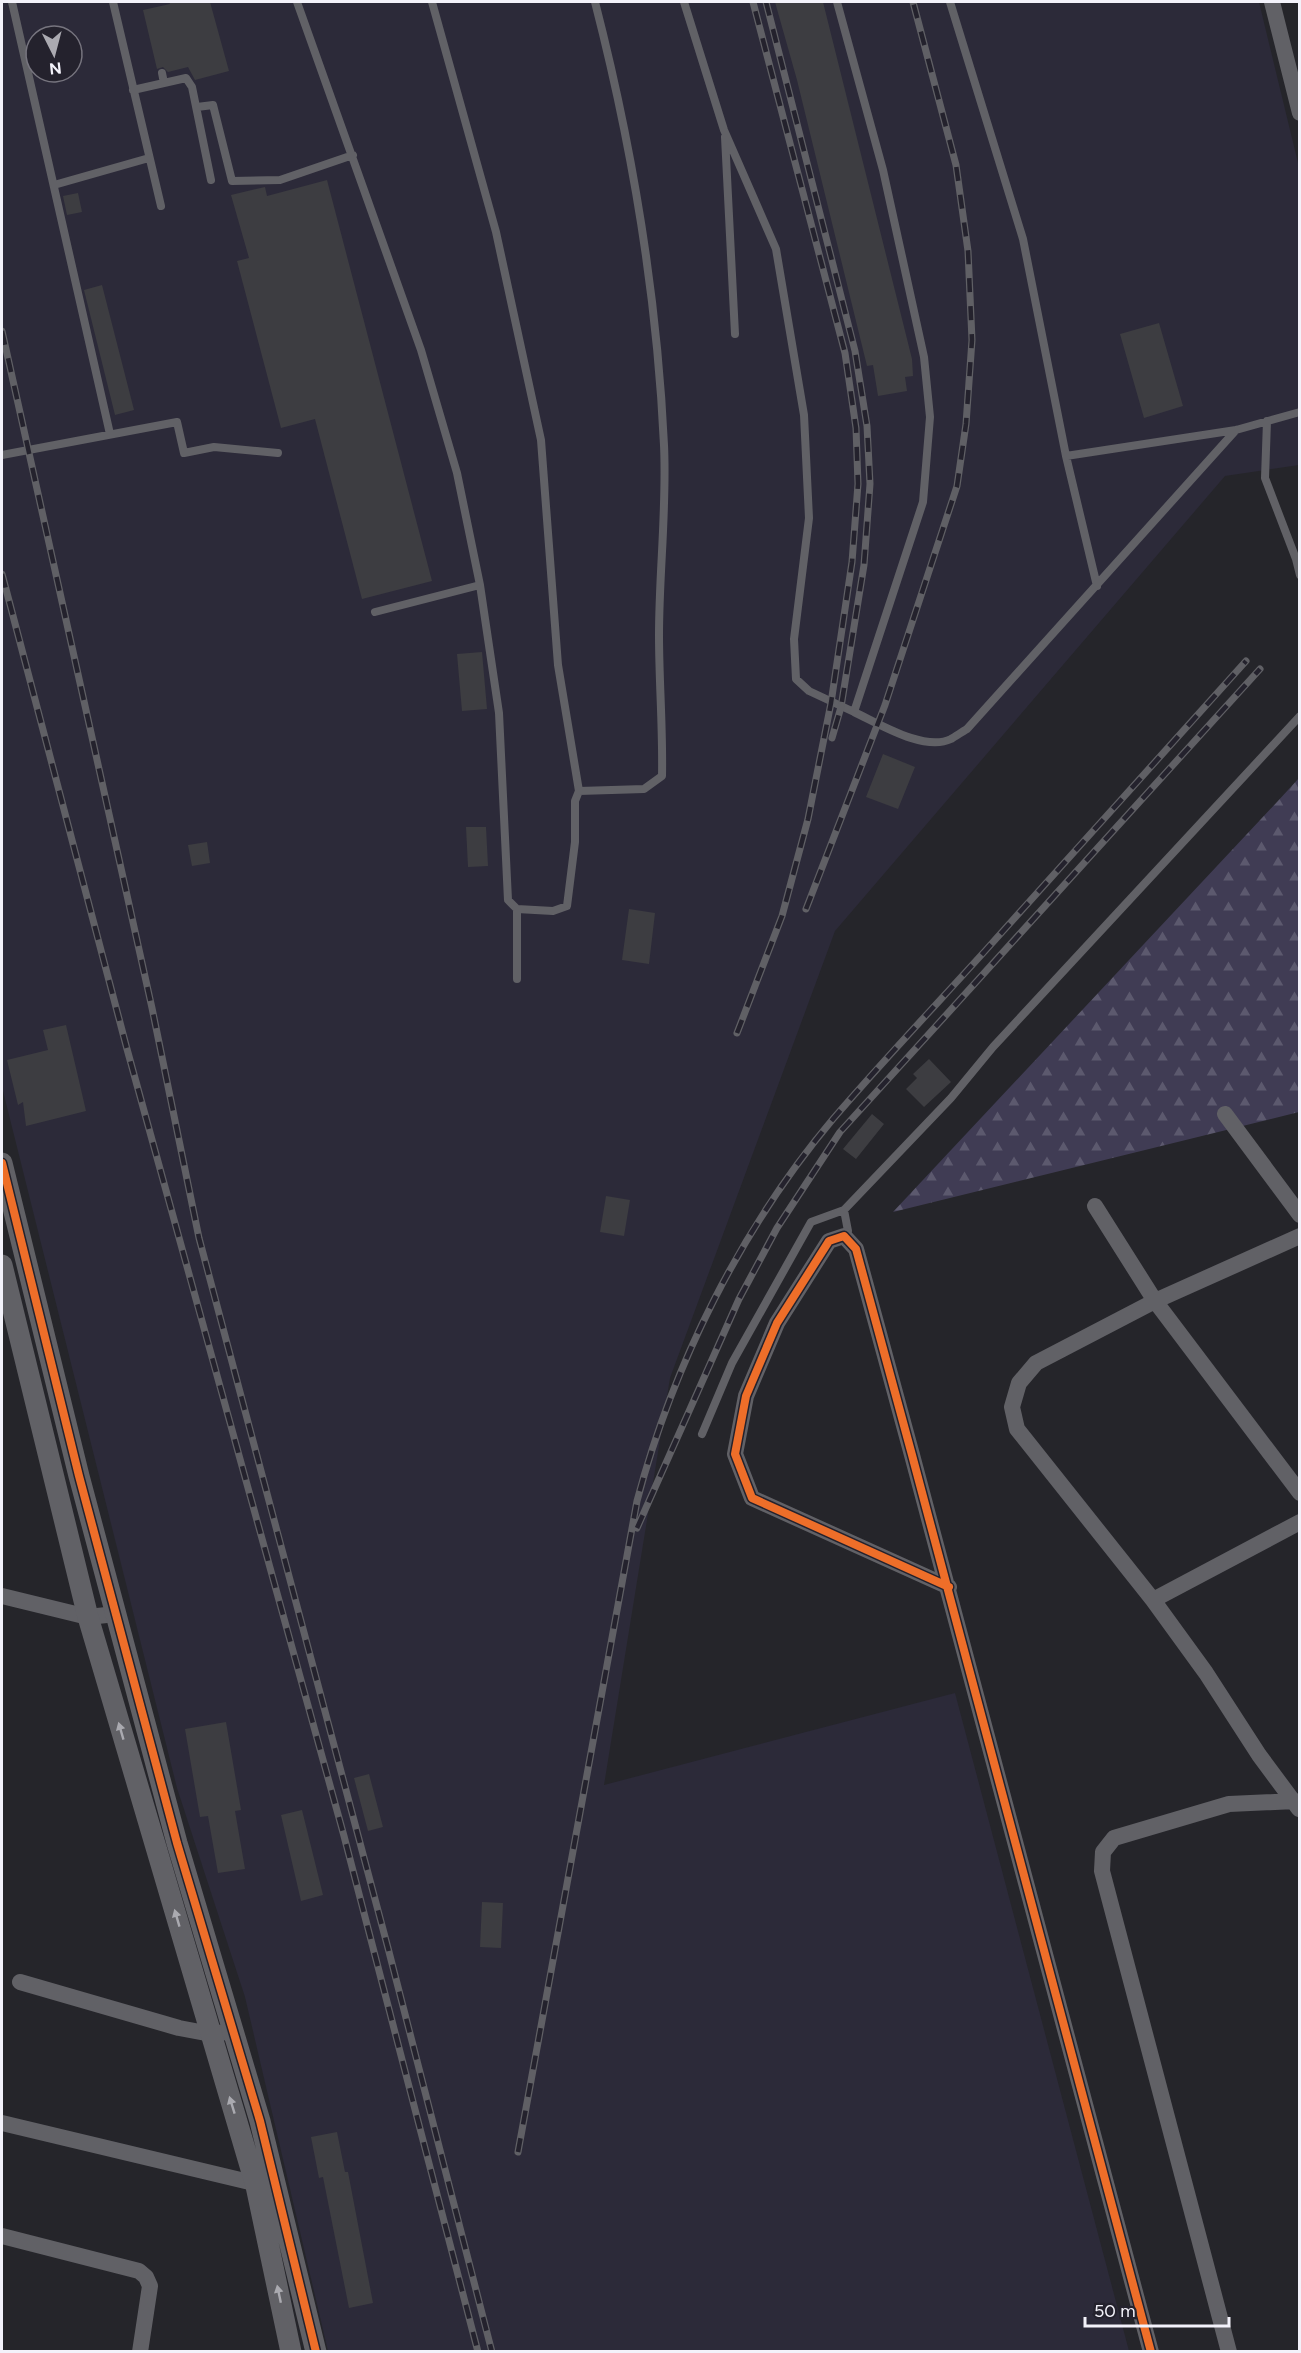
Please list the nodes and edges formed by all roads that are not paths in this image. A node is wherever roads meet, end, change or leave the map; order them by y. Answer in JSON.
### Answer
{"nodes":[{"id":1,"x":12,"y":2,"type":"edge"},
{"id":2,"x":113,"y":2,"type":"edge"},
{"id":3,"x":297,"y":2,"type":"edge"},
{"id":4,"x":432,"y":2,"type":"edge"},
{"id":5,"x":595,"y":2,"type":"edge"},
{"id":6,"x":684,"y":2,"type":"edge"},
{"id":7,"x":837,"y":2,"type":"edge"},
{"id":8,"x":950,"y":2,"type":"edge"},
{"id":9,"x":1272,"y":2,"type":"edge"},
{"id":10,"x":133,"y":90,"type":"junction"},
{"id":11,"x":197,"y":107,"type":"junction"},
{"id":12,"x":1299,"y":113,"type":"edge"},
{"id":13,"x":724,"y":130,"type":"junction"},
{"id":14,"x":353,"y":155,"type":"junction"},
{"id":15,"x":149,"y":158,"type":"junction"},
{"id":16,"x":211,"y":180,"type":"dead end"},
{"id":17,"x":54,"y":185,"type":"junction"},
{"id":18,"x":161,"y":206,"type":"dead end"},
{"id":19,"x":735,"y":334,"type":"dead end"},
{"id":20,"x":1299,"y":412,"type":"edge"},
{"id":21,"x":1267,"y":421,"type":"junction"},
{"id":22,"x":1236,"y":430,"type":"junction"},
{"id":23,"x":110,"y":435,"type":"junction"},
{"id":24,"x":278,"y":453,"type":"dead end"},
{"id":25,"x":2,"y":454,"type":"edge"},
{"id":26,"x":1066,"y":456,"type":"junction"},
{"id":27,"x":1299,"y":575,"type":"edge"},
{"id":28,"x":480,"y":585,"type":"junction"},
{"id":29,"x":1097,"y":586,"type":"junction"},
{"id":30,"x":375,"y":612,"type":"dead end"},
{"id":31,"x":854,"y":712,"type":"junction"},
{"id":32,"x":1299,"y":716,"type":"edge"},
{"id":33,"x":579,"y":791,"type":"junction"},
{"id":34,"x":517,"y":909,"type":"junction"},
{"id":35,"x":517,"y":979,"type":"dead end"},
{"id":36,"x":1225,"y":1114,"type":"dead end"},
{"id":37,"x":2,"y":1163,"type":"edge"},
{"id":38,"x":1095,"y":1206,"type":"dead end"},
{"id":39,"x":844,"y":1210,"type":"junction"},
{"id":40,"x":1299,"y":1215,"type":"edge"},
{"id":41,"x":844,"y":1236,"type":"junction"},
{"id":42,"x":1299,"y":1236,"type":"edge"},
{"id":43,"x":2,"y":1265,"type":"edge"},
{"id":44,"x":1155,"y":1301,"type":"junction"},
{"id":45,"x":702,"y":1434,"type":"dead end"},
{"id":46,"x":1299,"y":1493,"type":"edge"},
{"id":47,"x":1299,"y":1522,"type":"edge"},
{"id":48,"x":948,"y":1587,"type":"junction"},
{"id":49,"x":2,"y":1596,"type":"edge"},
{"id":50,"x":1153,"y":1600,"type":"junction"},
{"id":51,"x":116,"y":1614,"type":"junction"},
{"id":52,"x":88,"y":1617,"type":"junction"},
{"id":53,"x":1297,"y":1806,"type":"edge"},
{"id":54,"x":20,"y":1982,"type":"dead end"},
{"id":55,"x":234,"y":2031,"type":"junction"},
{"id":56,"x":211,"y":2034,"type":"junction"},
{"id":57,"x":2,"y":2123,"type":"edge"},
{"id":58,"x":266,"y":2186,"type":"junction"},
{"id":59,"x":2,"y":2236,"type":"edge"},
{"id":60,"x":140,"y":2352,"type":"edge"},
{"id":61,"x":291,"y":2352,"type":"edge"},
{"id":62,"x":316,"y":2352,"type":"edge"},
{"id":63,"x":1151,"y":2352,"type":"edge"},
{"id":64,"x":1229,"y":2352,"type":"edge"}],
"edges":[{"from":1,"to":17,"type":"lane"},
{"from":2,"to":10,"type":"lane"},
{"from":3,"to":14,"type":"lane"},
{"from":4,"to":33,"type":"lane"},
{"from":5,"to":33,"type":"lane"},
{"from":6,"to":13,"type":"lane"},
{"from":7,"to":31,"type":"lane"},
{"from":8,"to":26,"type":"lane"},
{"from":9,"to":12,"type":"street"},
{"from":10,"to":11,"type":"lane"},
{"from":10,"to":15,"type":"lane"},
{"from":11,"to":14,"type":"lane"},
{"from":11,"to":16,"type":"lane"},
{"from":13,"to":19,"type":"lane"},
{"from":13,"to":31,"type":"lane"},
{"from":14,"to":28,"type":"lane"},
{"from":15,"to":17,"type":"lane"},
{"from":15,"to":18,"type":"lane"},
{"from":17,"to":23,"type":"lane"},
{"from":20,"to":21,"type":"lane"},
{"from":21,"to":22,"type":"lane"},
{"from":21,"to":27,"type":"lane"},
{"from":22,"to":26,"type":"lane"},
{"from":22,"to":29,"type":"lane"},
{"from":23,"to":24,"type":"lane"},
{"from":23,"to":25,"type":"lane"},
{"from":26,"to":29,"type":"lane"},
{"from":28,"to":30,"type":"lane"},
{"from":28,"to":34,"type":"lane"},
{"from":29,"to":31,"type":"lane"},
{"from":32,"to":39,"type":"lane"},
{"from":33,"to":34,"type":"lane"},
{"from":34,"to":35,"type":"lane"},
{"from":36,"to":40,"type":"street"},
{"from":37,"to":51,"type":"street"},
{"from":38,"to":44,"type":"street"},
{"from":39,"to":41,"type":"lane"},
{"from":39,"to":45,"type":"lane"},
{"from":41,"to":48,"type":"street"},
{"from":41,"to":48,"type":"street"},
{"from":42,"to":44,"type":"street"},
{"from":43,"to":52,"type":"street"},
{"from":44,"to":46,"type":"street"},
{"from":44,"to":50,"type":"street"},
{"from":47,"to":50,"type":"street"},
{"from":48,"to":63,"type":"street"},
{"from":49,"to":52,"type":"street"},
{"from":50,"to":53,"type":"street"},
{"from":51,"to":52,"type":"street"},
{"from":51,"to":55,"type":"street"},
{"from":56,"to":52,"type":"street","one_way":true},
{"from":53,"to":64,"type":"street"},
{"from":54,"to":56,"type":"street"},
{"from":55,"to":56,"type":"street"},
{"from":55,"to":58,"type":"street"},
{"from":58,"to":56,"type":"street","one_way":true},
{"from":57,"to":58,"type":"street"},
{"from":61,"to":58,"type":"street","one_way":true},
{"from":58,"to":62,"type":"street"},
{"from":59,"to":60,"type":"street"}]}
